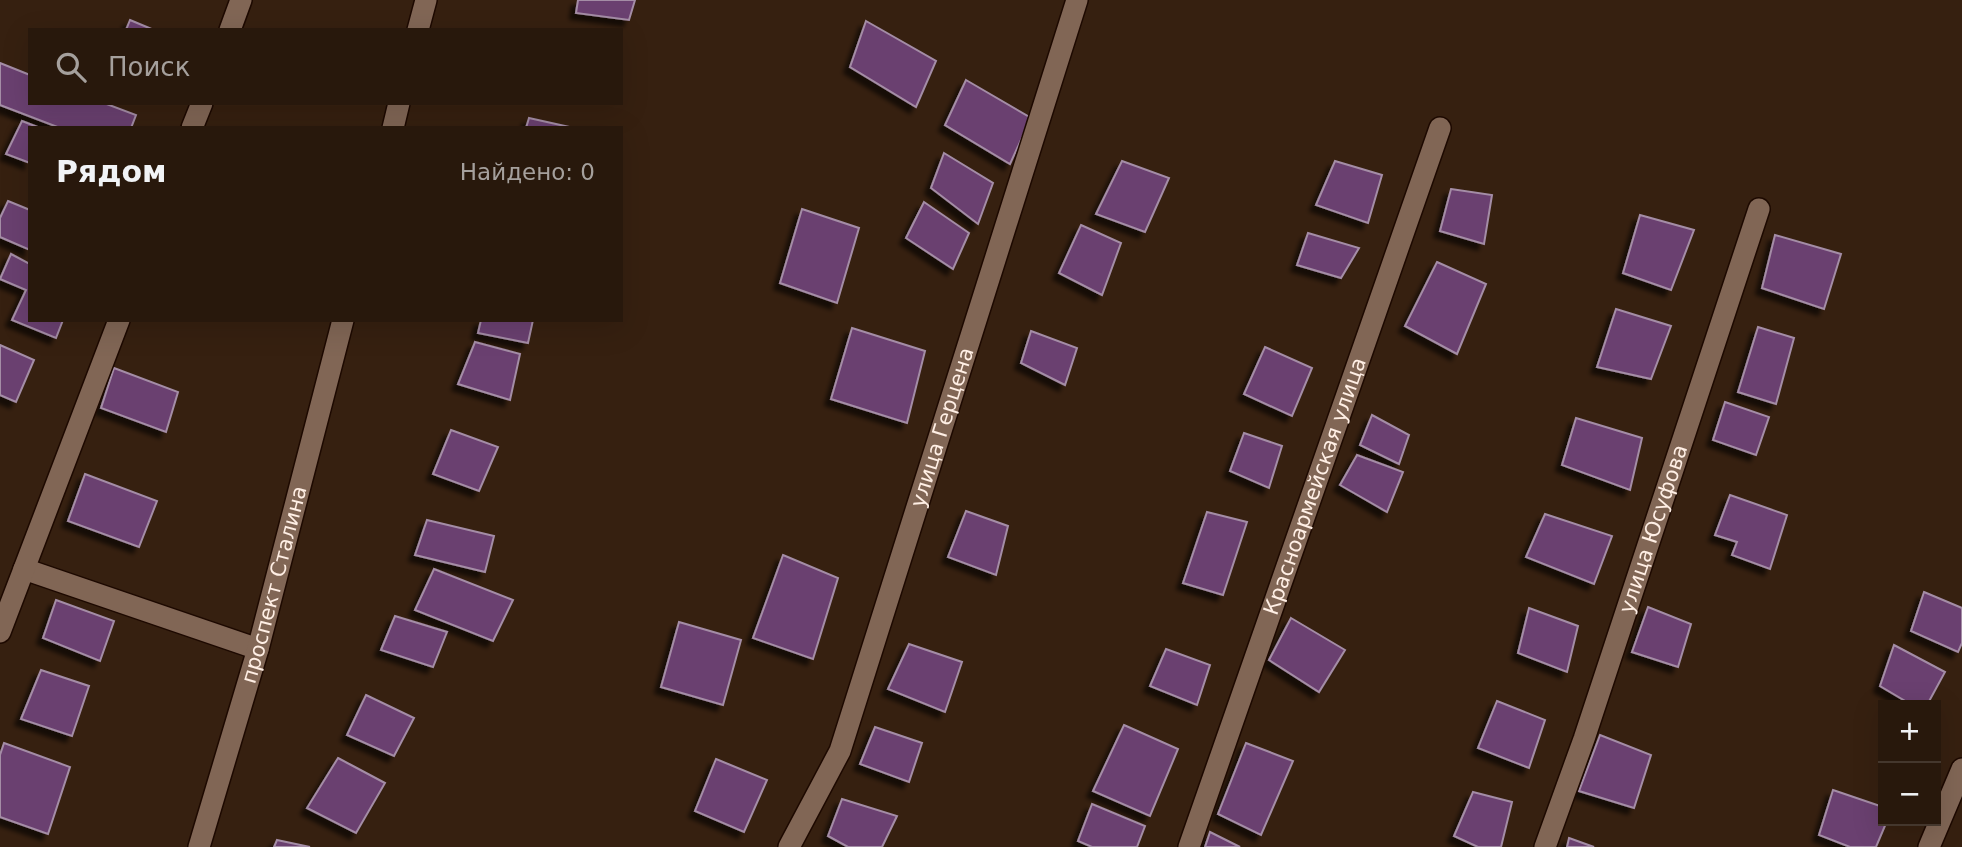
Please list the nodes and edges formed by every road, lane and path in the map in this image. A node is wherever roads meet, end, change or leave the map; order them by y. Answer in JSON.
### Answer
{"nodes":[{"id":1,"x":241,"y":0,"type":"edge"},
{"id":2,"x":426,"y":0,"type":"edge"},
{"id":3,"x":1077,"y":0,"type":"edge"},
{"id":4,"x":231,"y":28,"type":"edge"},
{"id":5,"x":419,"y":28,"type":"edge"},
{"id":6,"x":201,"y":105,"type":"edge"},
{"id":7,"x":399,"y":105,"type":"edge"},
{"id":8,"x":193,"y":126,"type":"edge"},
{"id":9,"x":393,"y":126,"type":"edge"},
{"id":10,"x":1440,"y":128,"type":"dead end"},
{"id":11,"x":1759,"y":209,"type":"dead end"},
{"id":12,"x":118,"y":322,"type":"edge"},
{"id":13,"x":342,"y":322,"type":"edge"},
{"id":14,"x":24,"y":569,"type":"junction"},
{"id":15,"x":0,"y":632,"type":"edge"},
{"id":16,"x":258,"y":649,"type":"junction"},
{"id":17,"x":1962,"y":769,"type":"edge"},
{"id":18,"x":199,"y":847,"type":"edge"},
{"id":19,"x":789,"y":847,"type":"edge"},
{"id":20,"x":1189,"y":847,"type":"edge"},
{"id":21,"x":1545,"y":847,"type":"edge"},
{"id":22,"x":1929,"y":847,"type":"edge"}],
"edges":[{"from":1,"to":4,"type":"street"},
{"from":2,"to":5,"type":"street"},
{"from":3,"to":19,"type":"street","name":"улица Герцена"},
{"from":6,"to":8,"type":"street"},
{"from":7,"to":9,"type":"street"},
{"from":10,"to":20,"type":"street","name":"Красноармейская улица"},
{"from":11,"to":21,"type":"street","name":"улица Юсуфова"},
{"from":12,"to":14,"type":"street"},
{"from":13,"to":16,"type":"street","name":"проспект Сталина"},
{"from":14,"to":15,"type":"street"},
{"from":14,"to":16,"type":"street"},
{"from":16,"to":18,"type":"street","name":"проспект Сталина"},
{"from":17,"to":22,"type":"street"}]}
